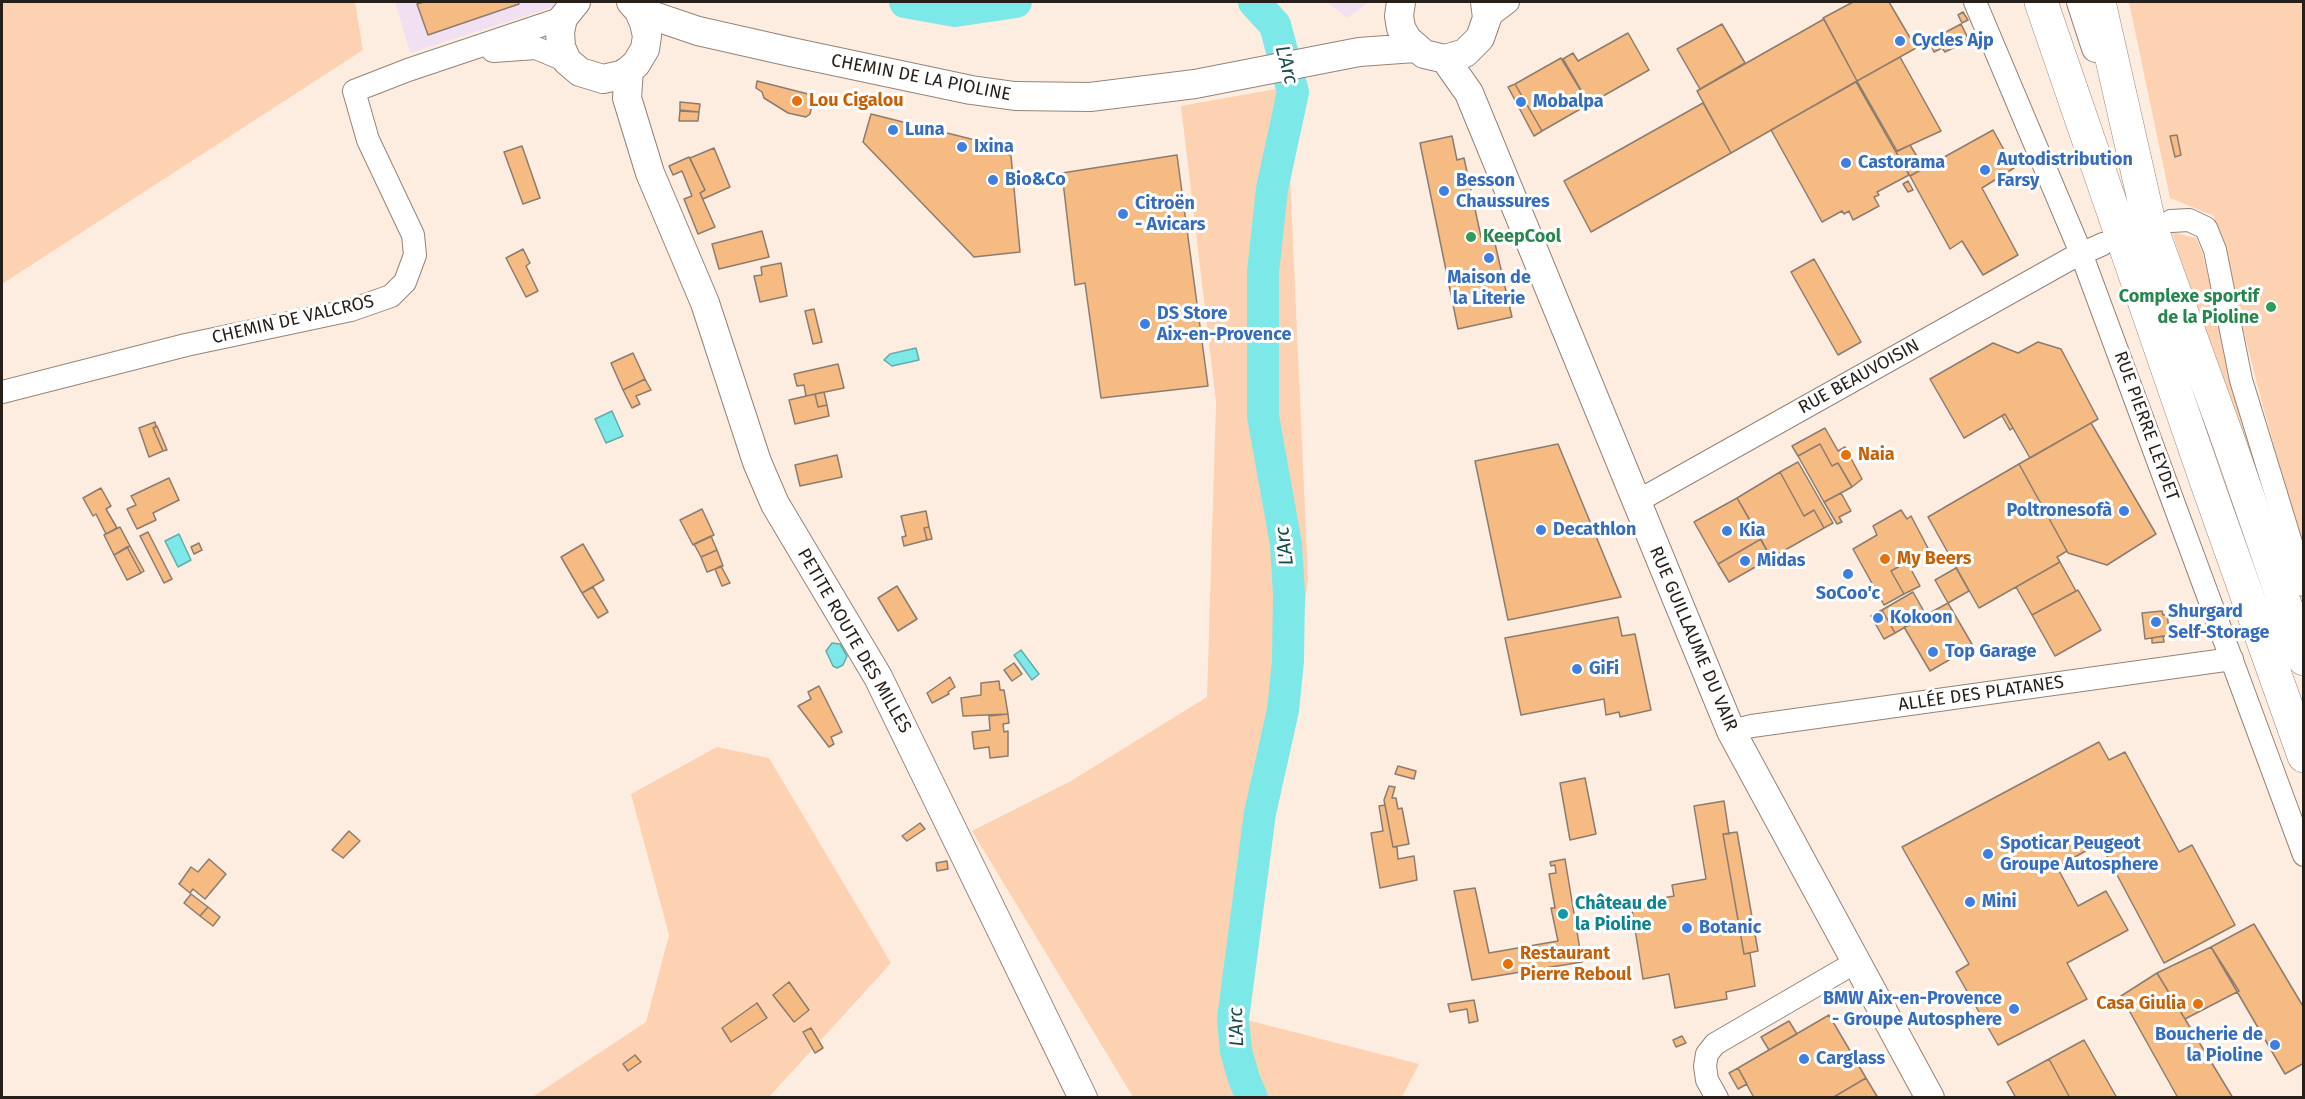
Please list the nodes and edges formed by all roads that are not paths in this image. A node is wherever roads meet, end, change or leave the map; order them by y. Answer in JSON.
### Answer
{"nodes":[{"id":1,"x":1975,"y":2,"type":"edge"},
{"id":2,"x":2041,"y":2,"type":"edge"},
{"id":3,"x":2057,"y":2,"type":"edge"},
{"id":4,"x":2081,"y":2,"type":"edge"},
{"id":5,"x":2099,"y":2,"type":"edge"},
{"id":6,"x":635,"y":6,"type":"edge"},
{"id":7,"x":1493,"y":7,"type":"edge"},
{"id":8,"x":1400,"y":9,"type":"edge"},
{"id":9,"x":570,"y":10,"type":"edge"},
{"id":10,"x":698,"y":31,"type":"junction"},
{"id":11,"x":1474,"y":46,"type":"junction"},
{"id":12,"x":1415,"y":48,"type":"junction"},
{"id":13,"x":465,"y":53,"type":"junction"},
{"id":14,"x":1355,"y":53,"type":"junction"},
{"id":15,"x":1445,"y":59,"type":"junction"},
{"id":16,"x":567,"y":60,"type":"junction"},
{"id":17,"x":637,"y":60,"type":"junction"},
{"id":18,"x":593,"y":78,"type":"junction"},
{"id":19,"x":1469,"y":93,"type":"junction"},
{"id":20,"x":650,"y":173,"type":"junction"},
{"id":21,"x":2160,"y":222,"type":"junction"},
{"id":22,"x":2103,"y":244,"type":"dead end"},
{"id":23,"x":2081,"y":252,"type":"junction"},
{"id":24,"x":2,"y":392,"type":"edge"},
{"id":25,"x":2208,"y":486,"type":"junction"},
{"id":26,"x":1636,"y":502,"type":"junction"},
{"id":27,"x":2304,"y":585,"type":"edge"},
{"id":28,"x":2232,"y":659,"type":"junction"},
{"id":29,"x":2304,"y":659,"type":"edge"},
{"id":30,"x":1731,"y":731,"type":"junction"},
{"id":31,"x":2304,"y":756,"type":"edge"},
{"id":32,"x":2304,"y":855,"type":"edge"},
{"id":33,"x":1856,"y":962,"type":"junction"},
{"id":34,"x":1083,"y":1098,"type":"edge"},
{"id":35,"x":1717,"y":1098,"type":"edge"},
{"id":36,"x":1930,"y":1098,"type":"edge"}],
"edges":[{"from":1,"to":23,"type":"street","name":"RUE PIERRE LEYDET"},
{"from":2,"to":25,"type":"highway"},
{"from":3,"to":25,"type":"main road"},
{"from":4,"to":21,"type":"main road"},
{"from":5,"to":21,"type":"highway"},
{"from":6,"to":10,"type":"main road","name":"CHEMIN DE LA PIOLINE"},
{"from":6,"to":17,"type":"main road","name":"PETITE ROUTE DES MILLES"},
{"from":7,"to":11,"type":"main road","name":"RUE GUILLAUME DU VAIR"},
{"from":8,"to":12,"type":"main road"},
{"from":8,"to":14,"type":"main road","name":"CHEMIN DE LA PIOLINE"},
{"from":9,"to":13,"type":"street","name":"CHEMIN DE VALCROS"},
{"from":9,"to":16,"type":"main road"},
{"from":10,"to":14,"type":"main road","name":"CHEMIN DE LA PIOLINE"},
{"from":10,"to":17,"type":"main road"},
{"from":11,"to":15,"type":"main road"},
{"from":11,"to":19,"type":"main road","name":"RUE GUILLAUME DU VAIR"},
{"from":12,"to":14,"type":"main road","name":"CHEMIN DE LA PIOLINE"},
{"from":12,"to":15,"type":"main road"},
{"from":13,"to":16,"type":"street","name":"CHEMIN DE VALCROS"},
{"from":13,"to":24,"type":"street","name":"CHEMIN DE VALCROS"},
{"from":15,"to":19,"type":"main road","name":"RUE GUILLAUME DU VAIR"},
{"from":16,"to":18,"type":"main road"},
{"from":17,"to":18,"type":"main road"},
{"from":17,"to":20,"type":"main road","name":"PETITE ROUTE DES MILLES"},
{"from":18,"to":20,"type":"main road","name":"PETITE ROUTE DES MILLES"},
{"from":19,"to":26,"type":"main road","name":"RUE GUILLAUME DU VAIR"},
{"from":20,"to":34,"type":"main road","name":"PETITE ROUTE DES MILLES"},
{"from":21,"to":27,"type":"street"},
{"from":21,"to":29,"type":"highway"},
{"from":22,"to":23,"type":"street","name":"RUE BEAUVOISIN"},
{"from":23,"to":26,"type":"street","name":"RUE BEAUVOISIN"},
{"from":23,"to":28,"type":"street","name":"RUE PIERRE LEYDET"},
{"from":25,"to":31,"type":"highway"},
{"from":26,"to":30,"type":"main road","name":"RUE GUILLAUME DU VAIR"},
{"from":28,"to":30,"type":"street","name":"ALLÉE DES PLATANES"},
{"from":28,"to":32,"type":"street","name":"RUE PIERRE LEYDET"},
{"from":30,"to":33,"type":"main road","name":"RUE GUILLAUME DU VAIR"},
{"from":33,"to":35,"type":"street"},
{"from":33,"to":36,"type":"main road","name":"RUE GUILLAUME DU VAIR"}]}
